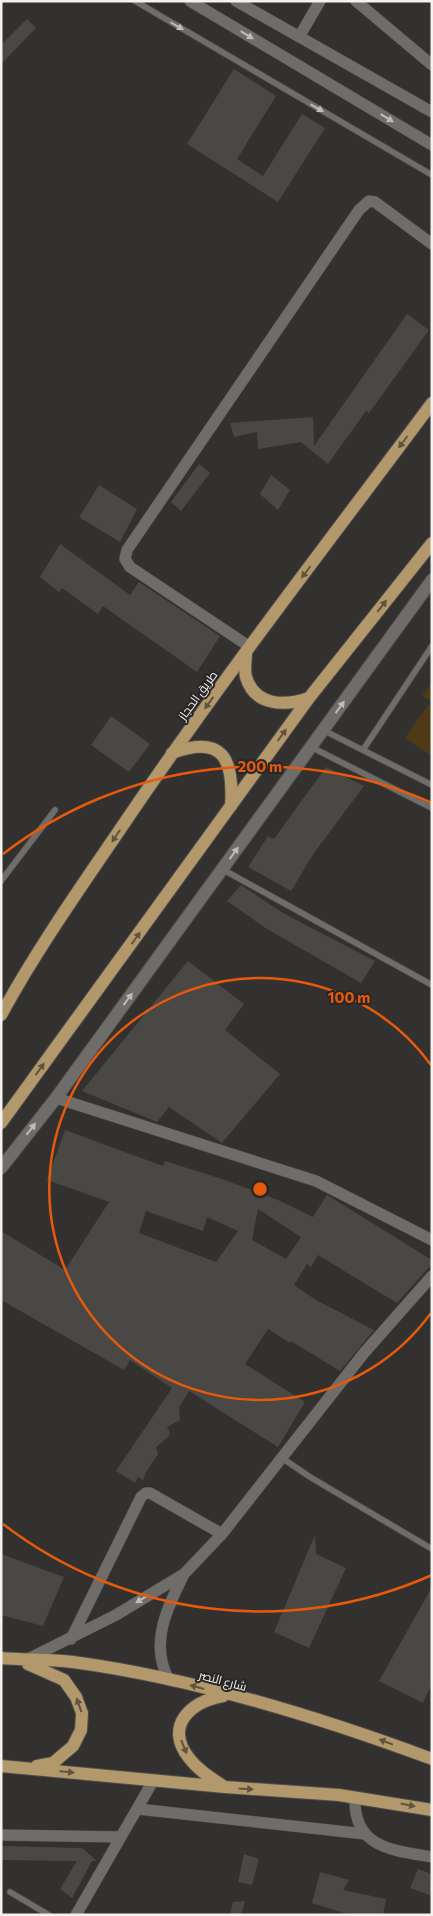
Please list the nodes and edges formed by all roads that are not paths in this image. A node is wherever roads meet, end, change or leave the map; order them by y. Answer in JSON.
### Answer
{"nodes":[{"id":1,"x":135,"y":1,"type":"edge"},
{"id":2,"x":190,"y":1,"type":"edge"},
{"id":3,"x":236,"y":1,"type":"edge"},
{"id":4,"x":320,"y":1,"type":"edge"},
{"id":5,"x":356,"y":1,"type":"edge"},
{"id":6,"x":299,"y":37,"type":"junction"},
{"id":7,"x":432,"y":65,"type":"edge"},
{"id":8,"x":432,"y":112,"type":"edge"},
{"id":9,"x":432,"y":145,"type":"edge"},
{"id":10,"x":432,"y":175,"type":"edge"},
{"id":11,"x":432,"y":244,"type":"edge"},
{"id":12,"x":432,"y":403,"type":"edge"},
{"id":13,"x":432,"y":543,"type":"edge"},
{"id":14,"x":432,"y":580,"type":"edge"},
{"id":15,"x":432,"y":646,"type":"edge"},
{"id":16,"x":248,"y":650,"type":"junction"},
{"id":17,"x":309,"y":698,"type":"junction"},
{"id":18,"x":323,"y":730,"type":"junction"},
{"id":19,"x":312,"y":746,"type":"junction"},
{"id":20,"x":363,"y":750,"type":"junction"},
{"id":21,"x":172,"y":753,"type":"junction"},
{"id":22,"x":432,"y":785,"type":"edge"},
{"id":23,"x":232,"y":806,"type":"junction"},
{"id":24,"x":432,"y":808,"type":"edge"},
{"id":25,"x":55,"y":810,"type":"dead end"},
{"id":26,"x":222,"y":869,"type":"junction"},
{"id":27,"x":1,"y":881,"type":"edge"},
{"id":28,"x":432,"y":986,"type":"edge"},
{"id":29,"x":1,"y":1015,"type":"edge"},
{"id":30,"x":56,"y":1098,"type":"junction"},
{"id":31,"x":1,"y":1122,"type":"edge"},
{"id":32,"x":1,"y":1168,"type":"edge"},
{"id":33,"x":432,"y":1240,"type":"edge"},
{"id":34,"x":432,"y":1276,"type":"edge"},
{"id":35,"x":280,"y":1457,"type":"junction"},
{"id":36,"x":222,"y":1534,"type":"junction"},
{"id":37,"x":432,"y":1549,"type":"edge"},
{"id":38,"x":184,"y":1574,"type":"junction"},
{"id":39,"x":70,"y":1639,"type":"junction"},
{"id":40,"x":7,"y":1658,"type":"edge"},
{"id":41,"x":26,"y":1660,"type":"junction"},
{"id":42,"x":168,"y":1680,"type":"junction"},
{"id":43,"x":228,"y":1696,"type":"junction"},
{"id":44,"x":432,"y":1759,"type":"edge"},
{"id":45,"x":1,"y":1766,"type":"edge"},
{"id":46,"x":22,"y":1768,"type":"junction"},
{"id":47,"x":153,"y":1780,"type":"junction"},
{"id":48,"x":225,"y":1787,"type":"junction"},
{"id":49,"x":355,"y":1797,"type":"junction"},
{"id":50,"x":138,"y":1809,"type":"junction"},
{"id":51,"x":432,"y":1810,"type":"edge"},
{"id":52,"x":365,"y":1834,"type":"junction"},
{"id":53,"x":1,"y":1835,"type":"edge"},
{"id":54,"x":121,"y":1837,"type":"junction"},
{"id":55,"x":432,"y":1857,"type":"edge"},
{"id":56,"x":10,"y":1892,"type":"dead end"},
{"id":57,"x":49,"y":1915,"type":"edge"},
{"id":58,"x":76,"y":1915,"type":"edge"}],
"edges":[{"from":1,"to":10,"type":"lane","one_way":true},
{"from":2,"to":9,"type":"street","one_way":true},
{"from":3,"to":6,"type":"street"},
{"from":4,"to":6,"type":"street"},
{"from":5,"to":7,"type":"street"},
{"from":6,"to":8,"type":"street"},
{"from":11,"to":16,"type":"street"},
{"from":12,"to":16,"type":"main road","name":"طريق الحجاز","one_way":true},
{"from":17,"to":13,"type":"main road","one_way":true},
{"from":18,"to":14,"type":"main road","one_way":true},
{"from":15,"to":20,"type":"lane"},
{"from":16,"to":17,"type":"main road"},
{"from":16,"to":21,"type":"main road","name":"طريق الحجاز","one_way":true},
{"from":23,"to":17,"type":"main road","one_way":true},
{"from":18,"to":19,"type":"main road"},
{"from":18,"to":20,"type":"lane"},
{"from":19,"to":24,"type":"lane"},
{"from":26,"to":19,"type":"main road","one_way":true},
{"from":20,"to":22,"type":"lane"},
{"from":21,"to":23,"type":"main road"},
{"from":21,"to":29,"type":"main road","name":"طريق الحجاز","one_way":true},
{"from":31,"to":23,"type":"main road","one_way":true},
{"from":25,"to":27,"type":"lane"},
{"from":26,"to":28,"type":"lane"},
{"from":30,"to":26,"type":"main road","one_way":true},
{"from":32,"to":30,"type":"main road","one_way":true},
{"from":30,"to":33,"type":"street"},
{"from":34,"to":35,"type":"street"},
{"from":35,"to":36,"type":"street"},
{"from":35,"to":37,"type":"lane"},
{"from":36,"to":38,"type":"street"},
{"from":36,"to":39,"type":"street"},
{"from":38,"to":39,"type":"street","one_way":true},
{"from":38,"to":42,"type":"street"},
{"from":39,"to":41,"type":"street"},
{"from":40,"to":41,"type":"main road","name":"شارع النصر"},
{"from":46,"to":40,"type":"main road","one_way":true},
{"from":41,"to":42,"type":"main road","name":"شارع النصر"},
{"from":43,"to":42,"type":"main road","name":"شارع النصر","one_way":true},
{"from":44,"to":43,"type":"main road","name":"شارع النصر","one_way":true},
{"from":43,"to":48,"type":"main road","one_way":true},
{"from":45,"to":46,"type":"main road"},
{"from":46,"to":47,"type":"main road","one_way":true},
{"from":47,"to":48,"type":"main road"},
{"from":47,"to":50,"type":"street"},
{"from":48,"to":49,"type":"main road","one_way":true},
{"from":49,"to":51,"type":"main road","one_way":true},
{"from":49,"to":52,"type":"street"},
{"from":50,"to":52,"type":"street"},
{"from":50,"to":54,"type":"street"},
{"from":52,"to":55,"type":"street"},
{"from":53,"to":54,"type":"street"},
{"from":54,"to":58,"type":"street"},
{"from":56,"to":57,"type":"lane"}]}
